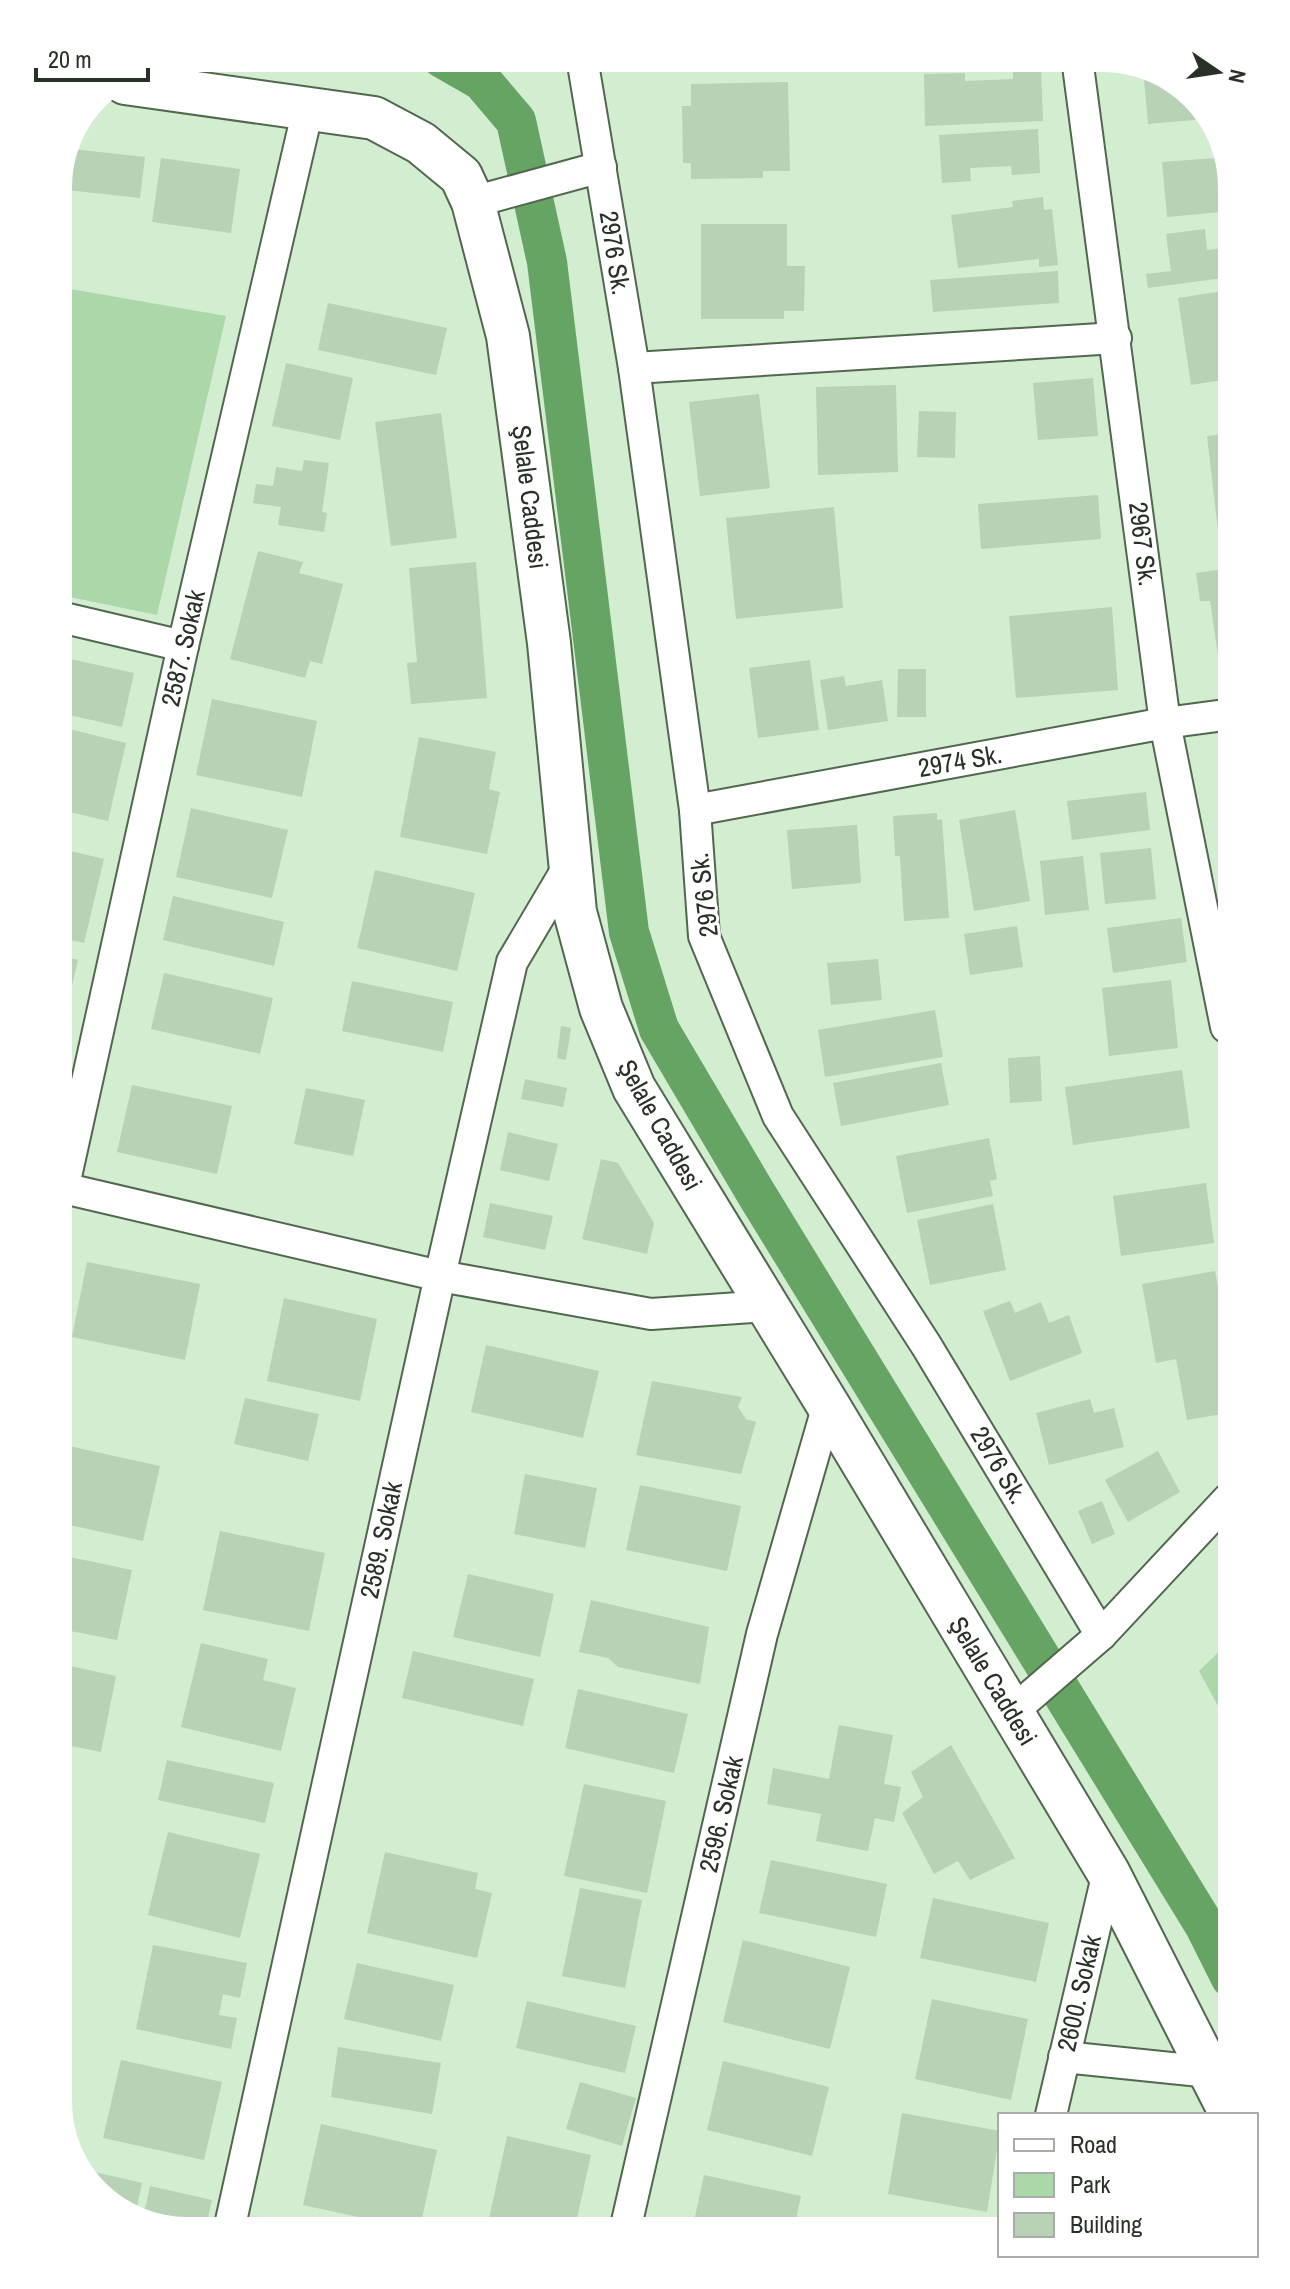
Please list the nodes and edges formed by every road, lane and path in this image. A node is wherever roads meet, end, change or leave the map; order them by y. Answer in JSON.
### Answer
{"nodes":[{"id":1,"x":583,"y":72,"type":"edge"},
{"id":2,"x":1079,"y":72,"type":"edge"},
{"id":3,"x":135,"y":84,"type":"edge"},
{"id":4,"x":308,"y":109,"type":"junction"},
{"id":5,"x":587,"y":171,"type":"junction"},
{"id":6,"x":473,"y":202,"type":"junction"},
{"id":7,"x":1116,"y":338,"type":"junction"},
{"id":8,"x":634,"y":368,"type":"junction"},
{"id":9,"x":72,"y":620,"type":"edge"},
{"id":10,"x":183,"y":646,"type":"junction"},
{"id":11,"x":1218,"y":716,"type":"edge"},
{"id":12,"x":1165,"y":723,"type":"junction"},
{"id":13,"x":695,"y":810,"type":"junction"},
{"id":14,"x":570,"y":864,"type":"junction"},
{"id":15,"x":1218,"y":987,"type":"edge"},
{"id":16,"x":72,"y":1148,"type":"edge"},
{"id":17,"x":72,"y":1191,"type":"edge"},
{"id":18,"x":440,"y":1276,"type":"junction"},
{"id":19,"x":767,"y":1306,"type":"junction"},
{"id":20,"x":828,"y":1405,"type":"junction"},
{"id":21,"x":1218,"y":1510,"type":"edge"},
{"id":22,"x":1101,"y":1635,"type":"junction"},
{"id":23,"x":1012,"y":1712,"type":"junction"},
{"id":24,"x":1108,"y":1872,"type":"junction"},
{"id":25,"x":1064,"y":2057,"type":"junction"},
{"id":26,"x":1210,"y":2072,"type":"junction"},
{"id":27,"x":1218,"y":2088,"type":"edge"},
{"id":28,"x":1051,"y":2113,"type":"edge"},
{"id":29,"x":232,"y":2217,"type":"edge"},
{"id":30,"x":628,"y":2217,"type":"edge"}],
"edges":[{"from":1,"to":5,"type":"street","name":"2976 Sk."},
{"from":2,"to":7,"type":"street","name":"2967 Sk."},
{"from":3,"to":4,"type":"street","name":"Şelale Caddesi"},
{"from":4,"to":6,"type":"street","name":"Şelale Caddesi"},
{"from":4,"to":10,"type":"street","name":"2587. Sokak"},
{"from":5,"to":6,"type":"street"},
{"from":5,"to":8,"type":"street","name":"2976 Sk."},
{"from":6,"to":14,"type":"street","name":"Şelale Caddesi"},
{"from":7,"to":8,"type":"street"},
{"from":7,"to":12,"type":"street","name":"2967 Sk."},
{"from":8,"to":13,"type":"street","name":"2976 Sk."},
{"from":9,"to":10,"type":"street"},
{"from":10,"to":16,"type":"street","name":"2587. Sokak"},
{"from":11,"to":12,"type":"street","name":"2974 Sk."},
{"from":12,"to":13,"type":"street","name":"2974 Sk."},
{"from":12,"to":15,"type":"street","name":"2967 Sk."},
{"from":13,"to":22,"type":"street","name":"2976 Sk."},
{"from":14,"to":18,"type":"street","name":"2589. Sokak"},
{"from":14,"to":19,"type":"street","name":"Şelale Caddesi"},
{"from":17,"to":18,"type":"street"},
{"from":18,"to":19,"type":"street"},
{"from":18,"to":29,"type":"street","name":"2589. Sokak"},
{"from":19,"to":20,"type":"street","name":"Şelale Caddesi"},
{"from":20,"to":23,"type":"street","name":"Şelale Caddesi"},
{"from":20,"to":30,"type":"street","name":"2596. Sokak"},
{"from":21,"to":22,"type":"street"},
{"from":22,"to":23,"type":"street"},
{"from":23,"to":24,"type":"street","name":"Şelale Caddesi"},
{"from":24,"to":25,"type":"street","name":"2600. Sokak"},
{"from":24,"to":26,"type":"street","name":"Şelale Caddesi"},
{"from":25,"to":26,"type":"street"},
{"from":25,"to":28,"type":"street","name":"2600. Sokak"},
{"from":26,"to":27,"type":"street","name":"Şelale Caddesi"}]}
